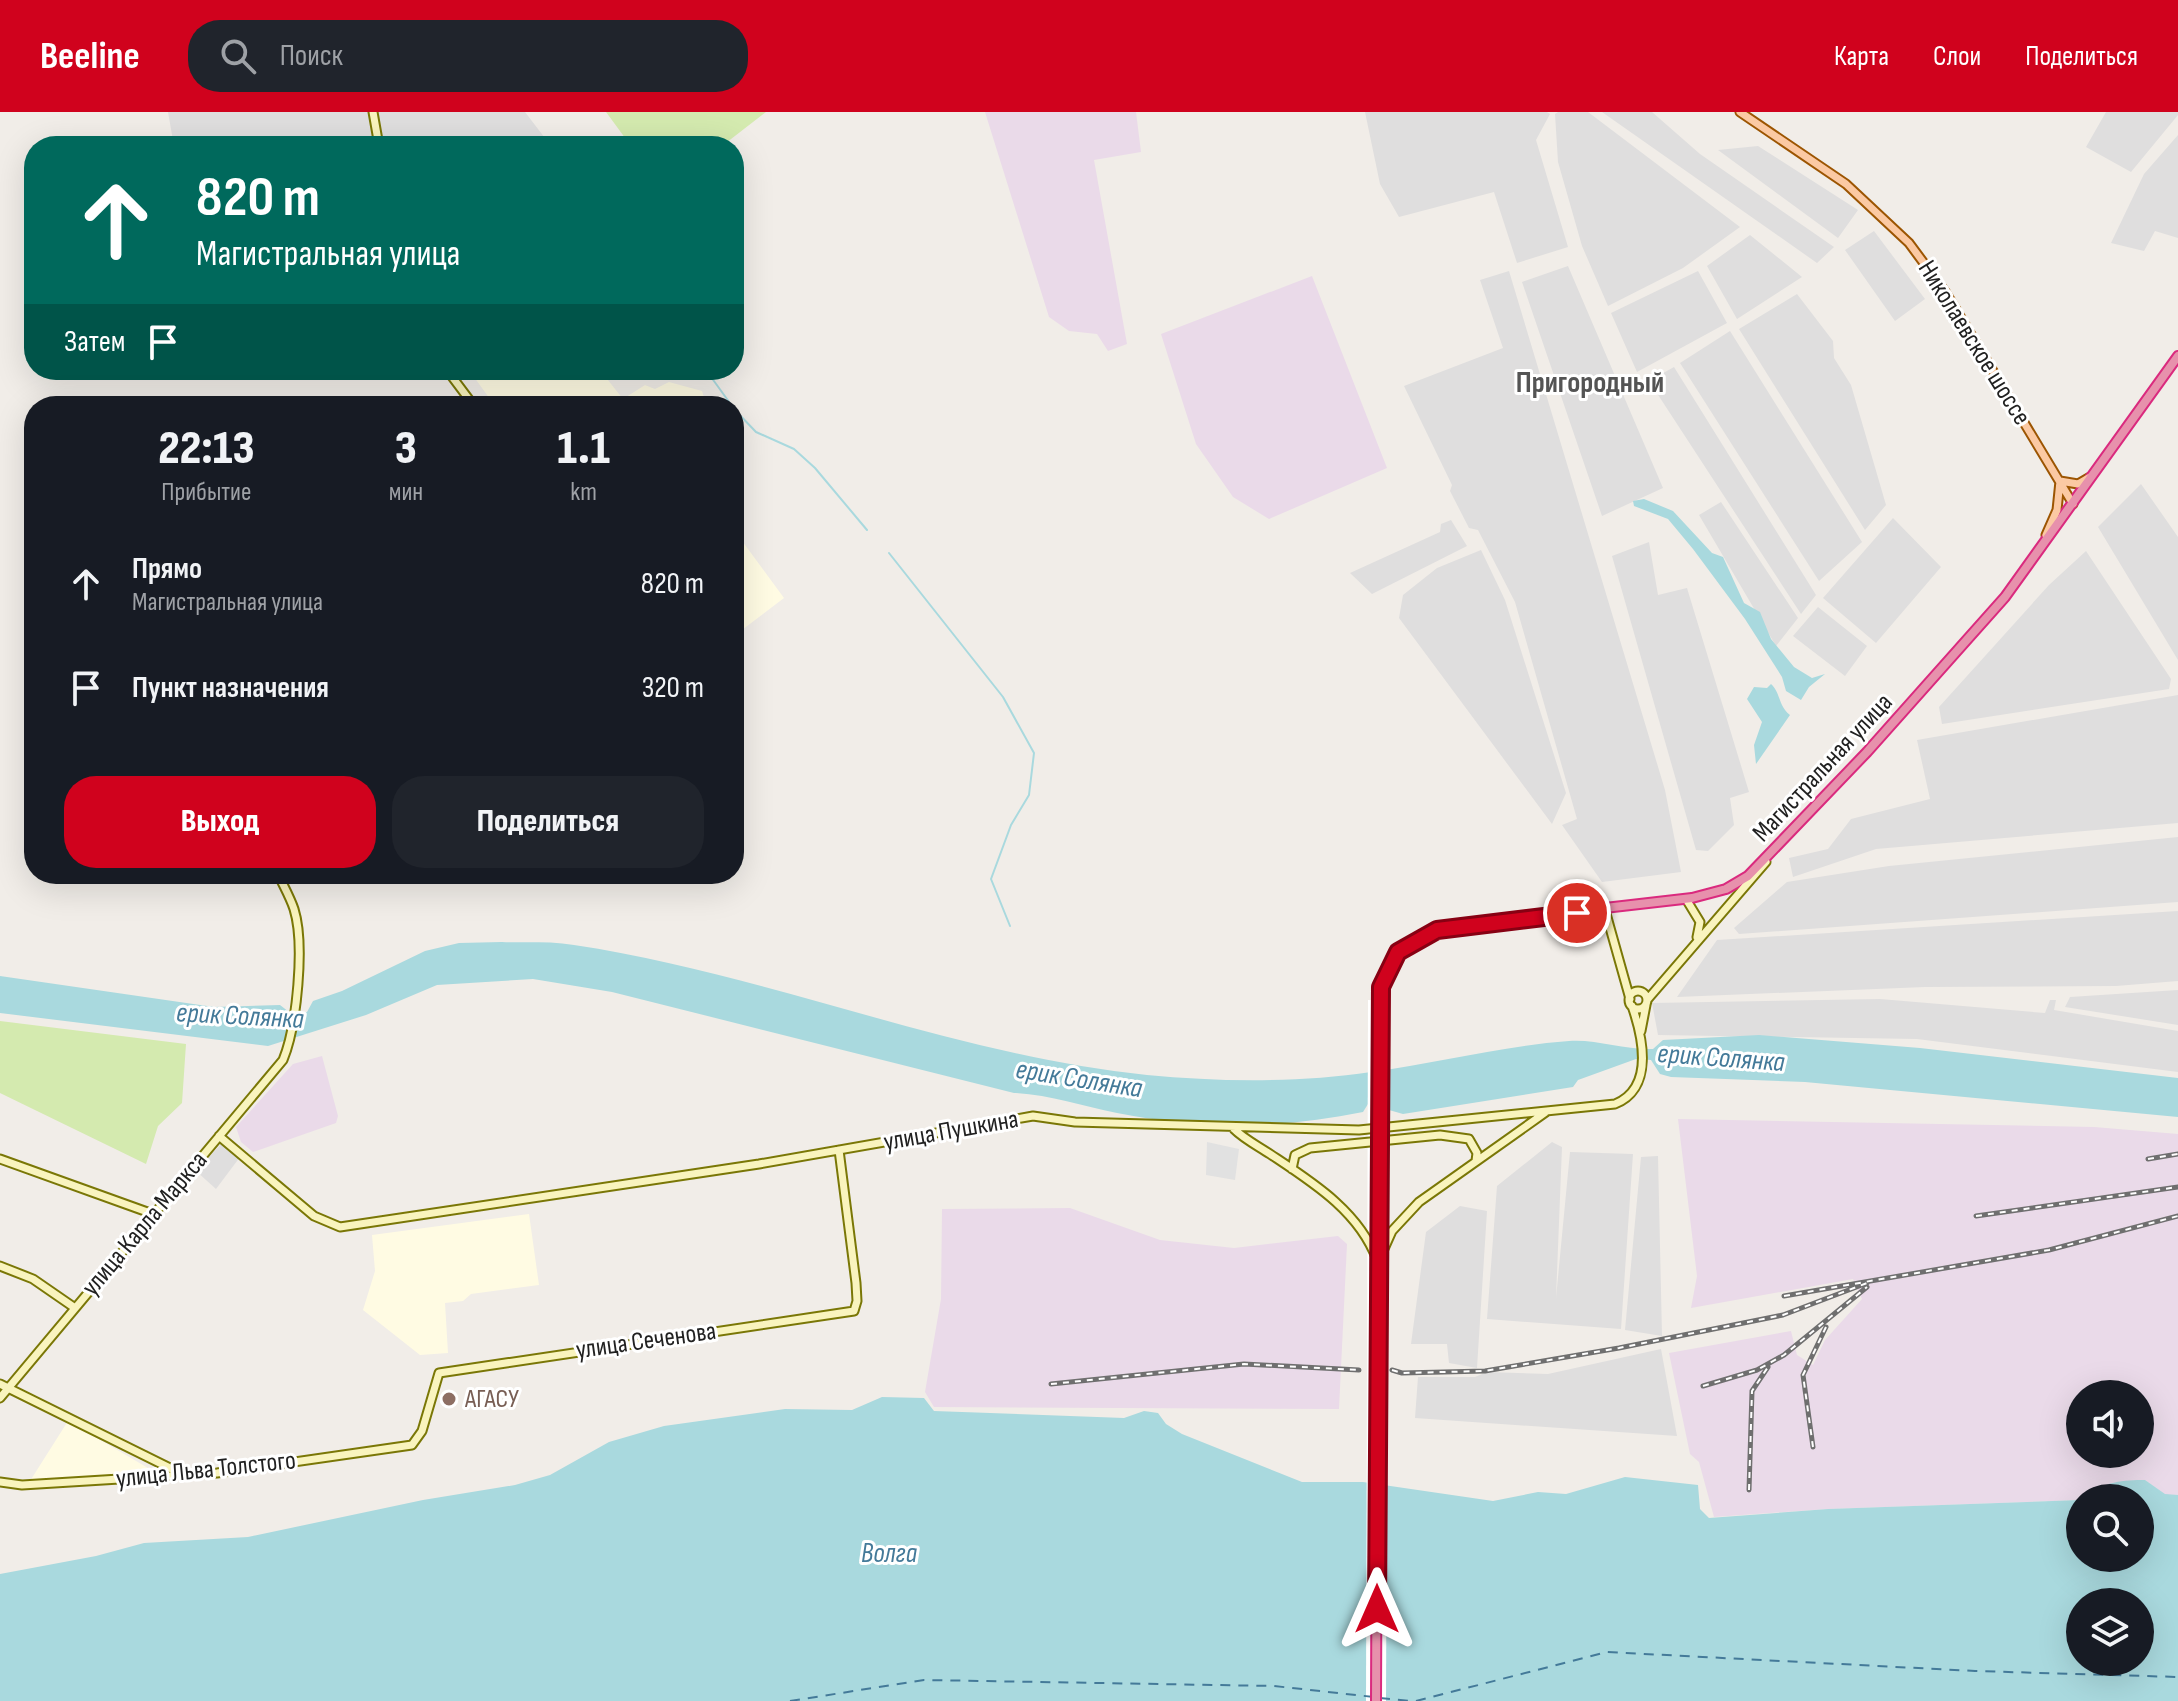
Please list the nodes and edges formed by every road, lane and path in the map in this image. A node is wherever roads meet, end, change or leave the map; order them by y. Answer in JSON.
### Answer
{"nodes":[{"id":1,"x":373,"y":112,"type":"edge"},
{"id":2,"x":1740,"y":112,"type":"edge"},
{"id":3,"x":377,"y":136,"type":"edge"},
{"id":4,"x":2178,"y":356,"type":"edge"},
{"id":5,"x":2094,"y":475,"type":"junction"},
{"id":6,"x":2060,"y":481,"type":"junction"},
{"id":7,"x":2073,"y":504,"type":"junction"},
{"id":8,"x":2043,"y":545,"type":"junction"},
{"id":9,"x":1774,"y":852,"type":"junction"},
{"id":10,"x":283,"y":884,"type":"edge"},
{"id":11,"x":1686,"y":899,"type":"junction"},
{"id":12,"x":1605,"y":910,"type":"junction"},
{"id":13,"x":1690,"y":949,"type":"junction"},
{"id":14,"x":1647,"y":1002,"type":"junction"},
{"id":15,"x":1631,"y":1003,"type":"junction"},
{"id":16,"x":1641,"y":1033,"type":"junction"},
{"id":17,"x":1547,"y":1111,"type":"junction"},
{"id":18,"x":1234,"y":1129,"type":"junction"},
{"id":19,"x":219,"y":1136,"type":"junction"},
{"id":20,"x":839,"y":1150,"type":"junction"},
{"id":21,"x":0,"y":1159,"type":"edge"},
{"id":22,"x":1476,"y":1161,"type":"junction"},
{"id":23,"x":1292,"y":1169,"type":"junction"},
{"id":24,"x":153,"y":1214,"type":"junction"},
{"id":25,"x":1378,"y":1262,"type":"junction"},
{"id":26,"x":0,"y":1266,"type":"edge"},
{"id":27,"x":75,"y":1308,"type":"junction"},
{"id":28,"x":4,"y":1386,"type":"edge"},
{"id":29,"x":0,"y":1398,"type":"edge"},
{"id":30,"x":412,"y":1445,"type":"joint"},
{"id":31,"x":185,"y":1476,"type":"junction"},
{"id":32,"x":0,"y":1482,"type":"edge"},
{"id":33,"x":1376,"y":1701,"type":"edge"}],
"edges":[{"from":1,"to":3,"type":"main road"},
{"from":2,"to":6,"type":"main road","name":"Николаевское шоссе"},
{"from":4,"to":5,"type":"highway","name":"Магистральная улица"},
{"from":5,"to":6,"type":"main road"},
{"from":5,"to":7,"type":"highway","name":"Магистральная улица"},
{"from":6,"to":7,"type":"main road","name":"Николаевское шоссе"},
{"from":6,"to":8,"type":"main road"},
{"from":7,"to":8,"type":"highway","name":"Магистральная улица"},
{"from":8,"to":9,"type":"highway","name":"Магистральная улица"},
{"from":9,"to":11,"type":"highway","name":"Магистральная улица"},
{"from":9,"to":13,"type":"main road"},
{"from":10,"to":19,"type":"main road","name":"улица Карла Маркса"},
{"from":11,"to":12,"type":"highway","name":"Магистральная улица"},
{"from":11,"to":13,"type":"main road"},
{"from":12,"to":15,"type":"main road","name":"улица Пушкина"},
{"from":12,"to":25,"type":"highway","name":"Магистральная улица","bridge":true},
{"from":13,"to":14,"type":"main road"},
{"from":14,"to":15,"type":"main road"},
{"from":14,"to":15,"type":"main road"},
{"from":14,"to":16,"type":"main road"},
{"from":15,"to":16,"type":"main road","name":"улица Пушкина"},
{"from":16,"to":17,"type":"main road","name":"улица Пушкина"},
{"from":17,"to":18,"type":"main road","name":"улица Пушкина"},
{"from":17,"to":22,"type":"main road"},
{"from":18,"to":20,"type":"main road","name":"улица Пушкина"},
{"from":18,"to":23,"type":"main road"},
{"from":19,"to":20,"type":"main road","name":"улица Пушкина"},
{"from":19,"to":24,"type":"main road","name":"улица Карла Маркса"},
{"from":20,"to":30,"type":"main road","name":"улица Сеченова"},
{"from":21,"to":24,"type":"main road"},
{"from":22,"to":23,"type":"main road"},
{"from":22,"to":25,"type":"main road"},
{"from":23,"to":25,"type":"main road"},
{"from":24,"to":27,"type":"main road","name":"улица Карла Маркса"},
{"from":25,"to":33,"type":"highway","name":"Магистральная улица"},
{"from":26,"to":27,"type":"main road"},
{"from":27,"to":28,"type":"main road","name":"улица Карла Маркса"},
{"from":28,"to":29,"type":"main road","name":"улица Карла Маркса"},
{"from":28,"to":31,"type":"main road"},
{"from":30,"to":31,"type":"main road","name":"улица Льва Толстого"},
{"from":31,"to":32,"type":"main road","name":"улица Льва Толстого"}]}
